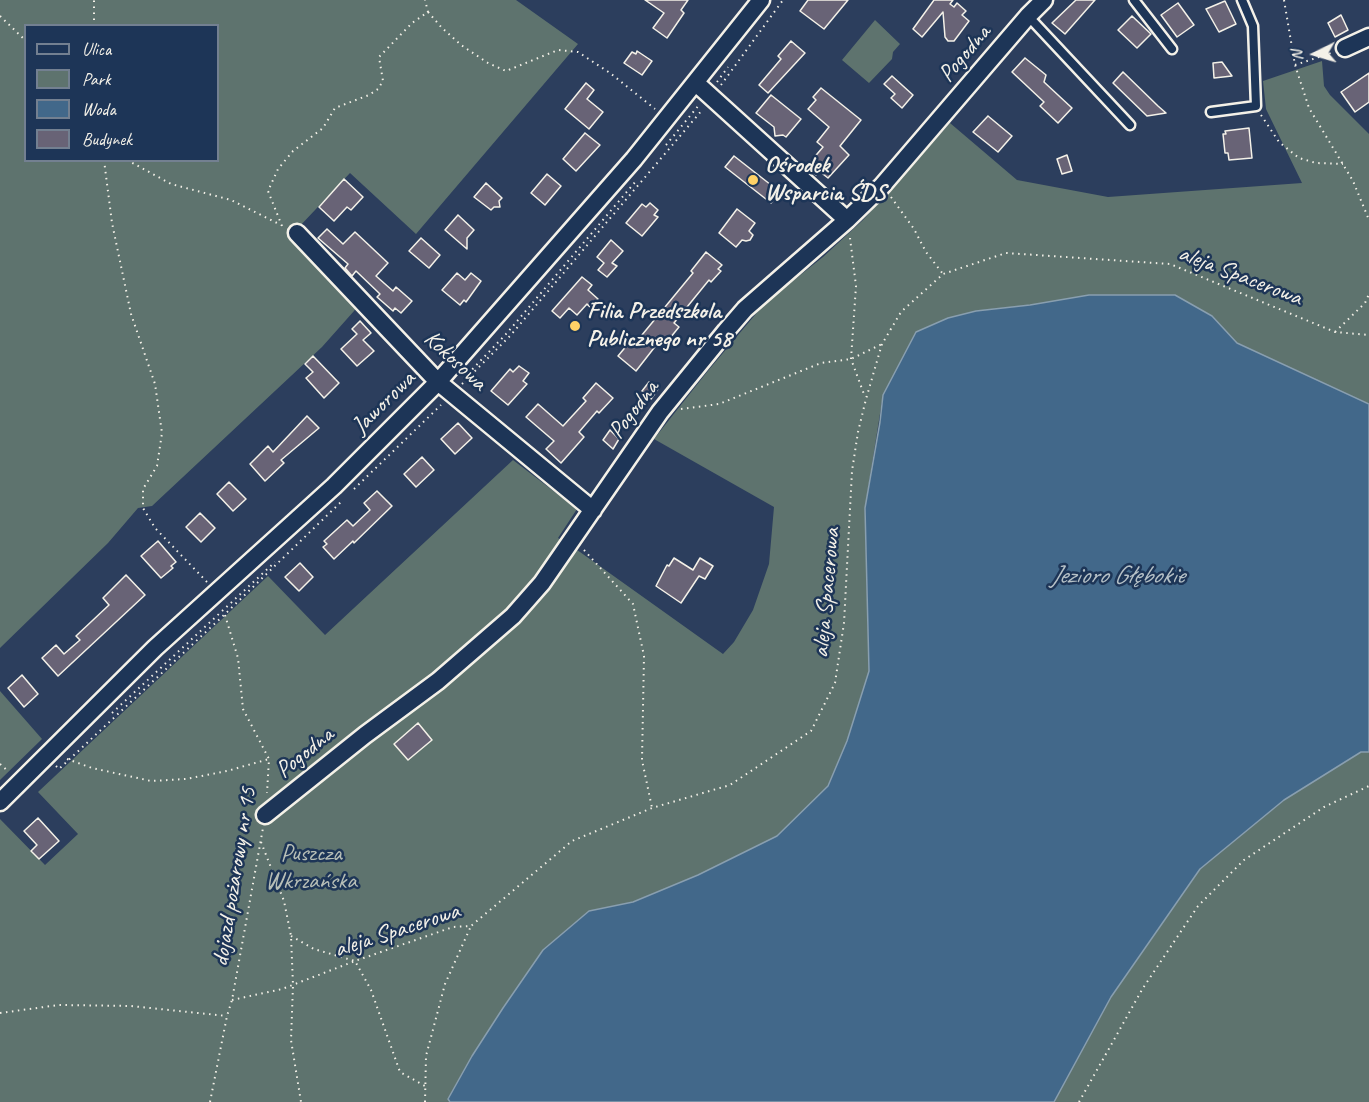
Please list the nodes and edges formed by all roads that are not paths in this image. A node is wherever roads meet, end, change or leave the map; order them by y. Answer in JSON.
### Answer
{"nodes":[{"id":1,"x":761,"y":0,"type":"edge"},
{"id":2,"x":1044,"y":0,"type":"edge"},
{"id":3,"x":1134,"y":0,"type":"edge"},
{"id":4,"x":1242,"y":0,"type":"edge"},
{"id":5,"x":1028,"y":16,"type":"junction"},
{"id":6,"x":1369,"y":37,"type":"edge"},
{"id":7,"x":1346,"y":48,"type":"road end"},
{"id":8,"x":1172,"y":49,"type":"dead end"},
{"id":9,"x":696,"y":83,"type":"junction"},
{"id":10,"x":1211,"y":112,"type":"dead end"},
{"id":11,"x":1130,"y":124,"type":"dead end"},
{"id":12,"x":847,"y":220,"type":"junction"},
{"id":13,"x":290,"y":230,"type":"road end"},
{"id":14,"x":438,"y":382,"type":"junction"},
{"id":15,"x":593,"y":510,"type":"junction"},
{"id":16,"x":0,"y":802,"type":"edge"},
{"id":17,"x":266,"y":815,"type":"road end"}],
"edges":[{"from":1,"to":9,"type":"street","name":"Jaworowa"},
{"from":2,"to":5,"type":"street","name":"Pogodna"},
{"from":3,"to":8,"type":"lane"},
{"from":4,"to":10,"type":"lane"},
{"from":5,"to":11,"type":"lane"},
{"from":5,"to":12,"type":"street","name":"Pogodna"},
{"from":6,"to":7,"type":"street"},
{"from":9,"to":12,"type":"street"},
{"from":9,"to":14,"type":"street","name":"Jaworowa"},
{"from":12,"to":15,"type":"street","name":"Pogodna"},
{"from":13,"to":14,"type":"street","name":"Kokosowa"},
{"from":14,"to":15,"type":"street","name":"Kokosowa"},
{"from":14,"to":16,"type":"street","name":"Jaworowa"},
{"from":15,"to":17,"type":"street","name":"Pogodna"}]}
